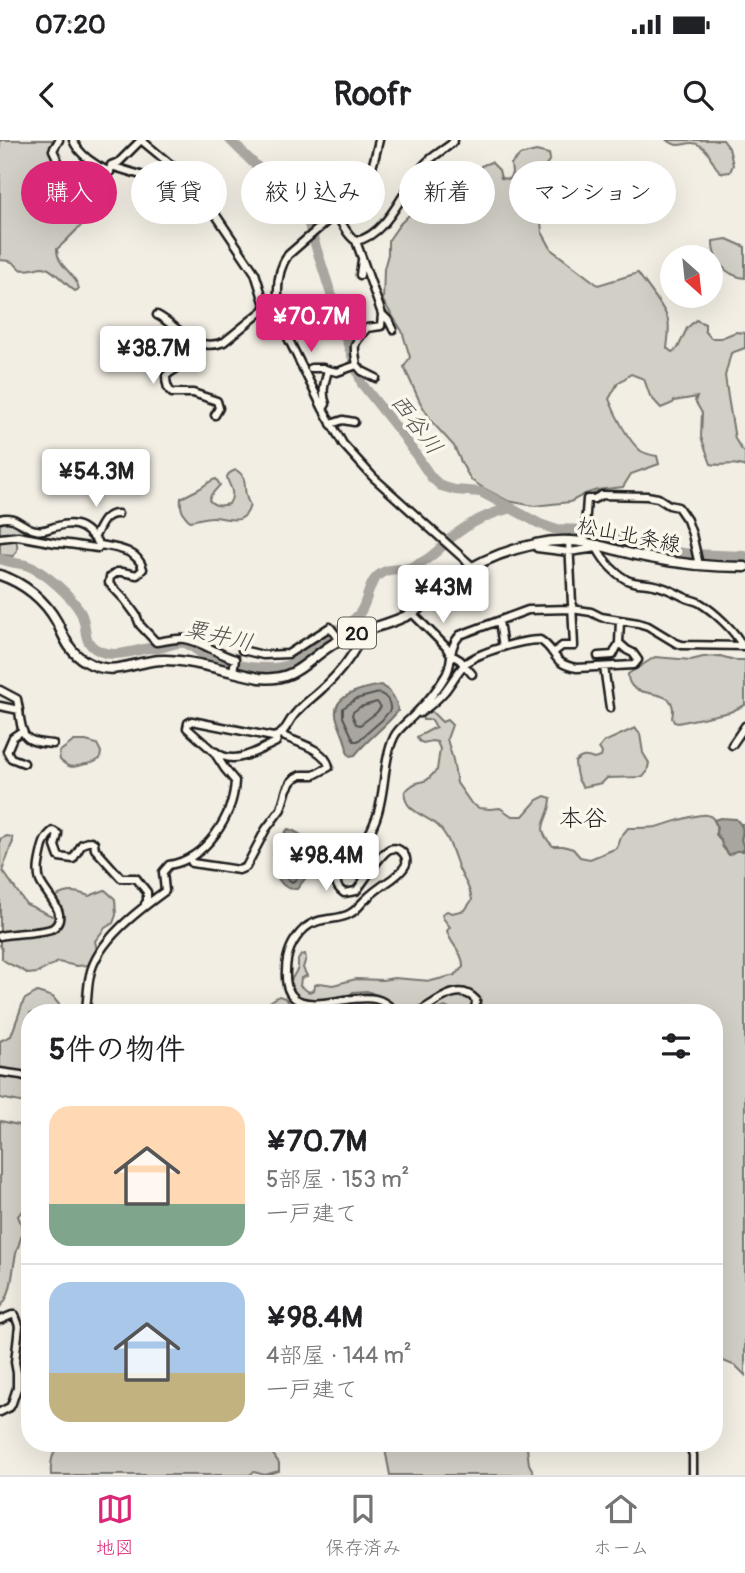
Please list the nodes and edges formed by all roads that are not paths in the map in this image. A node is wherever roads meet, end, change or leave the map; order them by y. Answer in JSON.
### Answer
{"nodes":[{"id":1,"x":59,"y":140,"type":"edge"},
{"id":2,"x":73,"y":140,"type":"edge"},
{"id":3,"x":141,"y":140,"type":"edge"},
{"id":4,"x":379,"y":140,"type":"edge"},
{"id":5,"x":454,"y":140,"type":"edge"},
{"id":6,"x":58,"y":161,"type":"edge"},
{"id":7,"x":93,"y":161,"type":"edge"},
{"id":8,"x":374,"y":161,"type":"edge"},
{"id":9,"x":117,"y":163,"type":"edge"},
{"id":10,"x":324,"y":224,"type":"edge"},
{"id":11,"x":343,"y":224,"type":"edge"},
{"id":12,"x":356,"y":241,"type":"junction"},
{"id":13,"x":362,"y":260,"type":"junction"},
{"id":14,"x":360,"y":275,"type":"dead end"},
{"id":15,"x":279,"y":291,"type":"junction"},
{"id":16,"x":265,"y":306,"type":"junction"},
{"id":17,"x":382,"y":314,"type":"junction"},
{"id":18,"x":157,"y":315,"type":"dead end"},
{"id":19,"x":393,"y":329,"type":"dead end"},
{"id":20,"x":285,"y":332,"type":"junction"},
{"id":21,"x":198,"y":342,"type":"junction"},
{"id":22,"x":355,"y":366,"type":"junction"},
{"id":23,"x":311,"y":368,"type":"dead end"},
{"id":24,"x":328,"y":370,"type":"junction"},
{"id":25,"x":376,"y":378,"type":"dead end"},
{"id":26,"x":323,"y":409,"type":"junction"},
{"id":27,"x":215,"y":415,"type":"dead end"},
{"id":28,"x":354,"y":422,"type":"dead end"},
{"id":29,"x":331,"y":424,"type":"junction"},
{"id":30,"x":118,"y":514,"type":"dead end"},
{"id":31,"x":0,"y":519,"type":"edge"},
{"id":32,"x":0,"y":538,"type":"edge"},
{"id":33,"x":94,"y":538,"type":"junction"},
{"id":34,"x":584,"y":539,"type":"junction"},
{"id":35,"x":569,"y":540,"type":"junction"},
{"id":36,"x":536,"y":543,"type":"junction"},
{"id":37,"x":100,"y":545,"type":"junction"},
{"id":38,"x":597,"y":546,"type":"junction"},
{"id":39,"x":569,"y":552,"type":"junction"},
{"id":40,"x":699,"y":563,"type":"junction"},
{"id":41,"x":473,"y":567,"type":"junction"},
{"id":42,"x":745,"y":567,"type":"edge"},
{"id":43,"x":0,"y":575,"type":"edge"},
{"id":44,"x":572,"y":609,"type":"junction"},
{"id":45,"x":412,"y":613,"type":"junction"},
{"id":46,"x":499,"y":621,"type":"junction"},
{"id":47,"x":620,"y":621,"type":"junction"},
{"id":48,"x":365,"y":630,"type":"junction"},
{"id":49,"x":338,"y":638,"type":"junction"},
{"id":50,"x":619,"y":643,"type":"junction"},
{"id":51,"x":744,"y":646,"type":"edge"},
{"id":52,"x":503,"y":647,"type":"junction"},
{"id":53,"x":242,"y":650,"type":"dead end"},
{"id":54,"x":552,"y":653,"type":"junction"},
{"id":55,"x":450,"y":654,"type":"junction"},
{"id":56,"x":598,"y":656,"type":"dead end"},
{"id":57,"x":465,"y":664,"type":"junction"},
{"id":58,"x":234,"y":667,"type":"junction"},
{"id":59,"x":604,"y":667,"type":"junction"},
{"id":60,"x":472,"y":674,"type":"dead end"},
{"id":61,"x":0,"y":690,"type":"edge"},
{"id":62,"x":437,"y":695,"type":"junction"},
{"id":63,"x":0,"y":706,"type":"edge"},
{"id":64,"x":610,"y":708,"type":"dead end"},
{"id":65,"x":19,"y":710,"type":"junction"},
{"id":66,"x":745,"y":726,"type":"edge"},
{"id":67,"x":22,"y":731,"type":"junction"},
{"id":68,"x":280,"y":734,"type":"junction"},
{"id":69,"x":53,"y":744,"type":"dead end"},
{"id":70,"x":732,"y":745,"type":"dead end"},
{"id":71,"x":214,"y":752,"type":"junction"},
{"id":72,"x":24,"y":763,"type":"dead end"},
{"id":73,"x":203,"y":847,"type":"junction"},
{"id":74,"x":191,"y":861,"type":"junction"},
{"id":75,"x":169,"y":865,"type":"junction"},
{"id":76,"x":142,"y":909,"type":"junction"},
{"id":77,"x":0,"y":936,"type":"edge"},
{"id":78,"x":87,"y":1004,"type":"edge"},
{"id":79,"x":386,"y":1004,"type":"edge"},
{"id":80,"x":432,"y":1004,"type":"edge"},
{"id":81,"x":476,"y":1004,"type":"edge"},
{"id":82,"x":0,"y":1072,"type":"edge"},
{"id":83,"x":21,"y":1075,"type":"edge"},
{"id":84,"x":0,"y":1320,"type":"edge"},
{"id":85,"x":0,"y":1412,"type":"edge"},
{"id":86,"x":692,"y":1452,"type":"edge"},
{"id":87,"x":693,"y":1475,"type":"edge"}],
"edges":[{"from":1,"to":6,"type":"street"},
{"from":2,"to":7,"type":"street"},
{"from":3,"to":9,"type":"street"},
{"from":3,"to":16,"type":"street"},
{"from":4,"to":8,"type":"street"},
{"from":5,"to":12,"type":"street"},
{"from":10,"to":15,"type":"street"},
{"from":11,"to":12,"type":"street"},
{"from":12,"to":13,"type":"street"},
{"from":13,"to":14,"type":"street"},
{"from":13,"to":17,"type":"street"},
{"from":15,"to":16,"type":"street"},
{"from":15,"to":20,"type":"street"},
{"from":16,"to":20,"type":"street"},
{"from":16,"to":21,"type":"street"},
{"from":17,"to":19,"type":"street"},
{"from":17,"to":22,"type":"street"},
{"from":18,"to":21,"type":"street"},
{"from":20,"to":26,"type":"street"},
{"from":21,"to":27,"type":"street"},
{"from":22,"to":24,"type":"street"},
{"from":22,"to":25,"type":"street"},
{"from":23,"to":24,"type":"street"},
{"from":24,"to":26,"type":"street"},
{"from":26,"to":29,"type":"street"},
{"from":28,"to":29,"type":"street"},
{"from":29,"to":41,"type":"street"},
{"from":30,"to":33,"type":"street"},
{"from":31,"to":33,"type":"street"},
{"from":32,"to":37,"type":"street"},
{"from":33,"to":37,"type":"street"},
{"from":34,"to":35,"type":"main road","name":"松山北条線","number":"20"},
{"from":34,"to":38,"type":"main road","name":"松山北条線","number":"20"},
{"from":34,"to":40,"type":"street"},
{"from":35,"to":36,"type":"main road","name":"松山北条線","number":"20"},
{"from":35,"to":39,"type":"street"},
{"from":36,"to":39,"type":"street"},
{"from":36,"to":41,"type":"main road","name":"松山北条線","number":"20"},
{"from":37,"to":58,"type":"street"},
{"from":38,"to":39,"type":"street"},
{"from":38,"to":40,"type":"main road","name":"松山北条線","number":"20"},
{"from":38,"to":51,"type":"street"},
{"from":39,"to":44,"type":"street"},
{"from":40,"to":42,"type":"main road","name":"松山北条線","number":"20"},
{"from":41,"to":45,"type":"main road","name":"松山北条線","number":"20"},
{"from":43,"to":58,"type":"main road","name":"松山北条線","number":"20"},
{"from":44,"to":46,"type":"street"},
{"from":44,"to":47,"type":"street"},
{"from":44,"to":54,"type":"street"},
{"from":45,"to":48,"type":"main road","name":"松山北条線","number":"20"},
{"from":45,"to":55,"type":"street"},
{"from":46,"to":52,"type":"street"},
{"from":46,"to":55,"type":"street"},
{"from":47,"to":50,"type":"street"},
{"from":47,"to":51,"type":"street"},
{"from":48,"to":49,"type":"main road","name":"松山北条線","number":"20"},
{"from":48,"to":68,"type":"street"},
{"from":49,"to":53,"type":"street"},
{"from":49,"to":58,"type":"main road","name":"松山北条線","number":"20"},
{"from":50,"to":56,"type":"street"},
{"from":50,"to":59,"type":"street"},
{"from":52,"to":54,"type":"street"},
{"from":52,"to":57,"type":"street"},
{"from":54,"to":59,"type":"street"},
{"from":55,"to":57,"type":"street"},
{"from":55,"to":62,"type":"street"},
{"from":57,"to":60,"type":"street"},
{"from":57,"to":62,"type":"street"},
{"from":59,"to":64,"type":"street"},
{"from":61,"to":65,"type":"street"},
{"from":62,"to":79,"type":"street"},
{"from":63,"to":65,"type":"street"},
{"from":65,"to":67,"type":"street"},
{"from":66,"to":70,"type":"street"},
{"from":67,"to":69,"type":"street"},
{"from":67,"to":72,"type":"street"},
{"from":68,"to":71,"type":"street"},
{"from":68,"to":71,"type":"street"},
{"from":68,"to":74,"type":"street"},
{"from":71,"to":73,"type":"street"},
{"from":73,"to":74,"type":"street"},
{"from":73,"to":75,"type":"street"},
{"from":74,"to":75,"type":"street"},
{"from":75,"to":76,"type":"street"},
{"from":76,"to":77,"type":"street"},
{"from":76,"to":78,"type":"street"},
{"from":80,"to":81,"type":"street"},
{"from":82,"to":83,"type":"street"},
{"from":84,"to":85,"type":"street"},
{"from":86,"to":87,"type":"street"}]}
